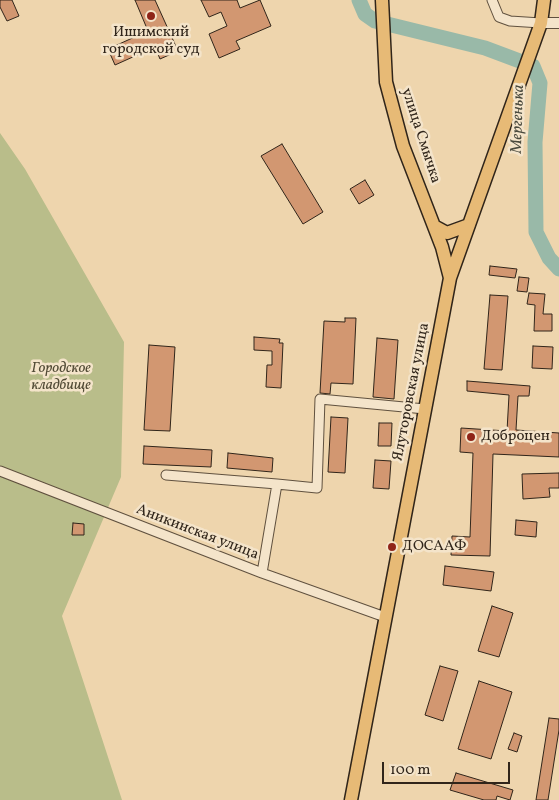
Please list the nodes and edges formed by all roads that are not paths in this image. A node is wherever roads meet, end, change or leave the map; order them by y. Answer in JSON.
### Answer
{"nodes":[{"id":1,"x":492,"y":0,"type":"edge"},
{"id":2,"x":544,"y":0,"type":"edge"},
{"id":3,"x":382,"y":2,"type":"edge"},
{"id":4,"x":559,"y":23,"type":"edge"},
{"id":5,"x":539,"y":29,"type":"junction"},
{"id":6,"x":469,"y":225,"type":"junction"},
{"id":7,"x":434,"y":226,"type":"junction"},
{"id":8,"x":450,"y":278,"type":"junction"},
{"id":9,"x":425,"y":409,"type":"junction"},
{"id":10,"x":0,"y":471,"type":"edge"},
{"id":11,"x":166,"y":475,"type":"dead end"},
{"id":12,"x":277,"y":484,"type":"junction"},
{"id":13,"x":262,"y":573,"type":"junction"},
{"id":14,"x":385,"y":617,"type":"junction"},
{"id":15,"x":351,"y":800,"type":"edge"}],
"edges":[{"from":1,"to":5,"type":"street"},
{"from":2,"to":5,"type":"main road","name":"Ялуторовская улица"},
{"from":3,"to":7,"type":"main road","name":"улица Смычка"},
{"from":4,"to":5,"type":"street"},
{"from":5,"to":6,"type":"main road","name":"Ялуторовская улица"},
{"from":6,"to":7,"type":"main road"},
{"from":6,"to":8,"type":"main road","name":"Ялуторовская улица"},
{"from":7,"to":8,"type":"main road","name":"улица Смычка"},
{"from":8,"to":9,"type":"main road","name":"Ялуторовская улица"},
{"from":9,"to":12,"type":"street"},
{"from":9,"to":14,"type":"main road","name":"Ялуторовская улица"},
{"from":10,"to":13,"type":"street","name":"Аникинская улица"},
{"from":11,"to":12,"type":"street"},
{"from":12,"to":13,"type":"street"},
{"from":13,"to":14,"type":"street","name":"Аникинская улица"},
{"from":14,"to":15,"type":"main road","name":"Ялуторовская улица"}]}
